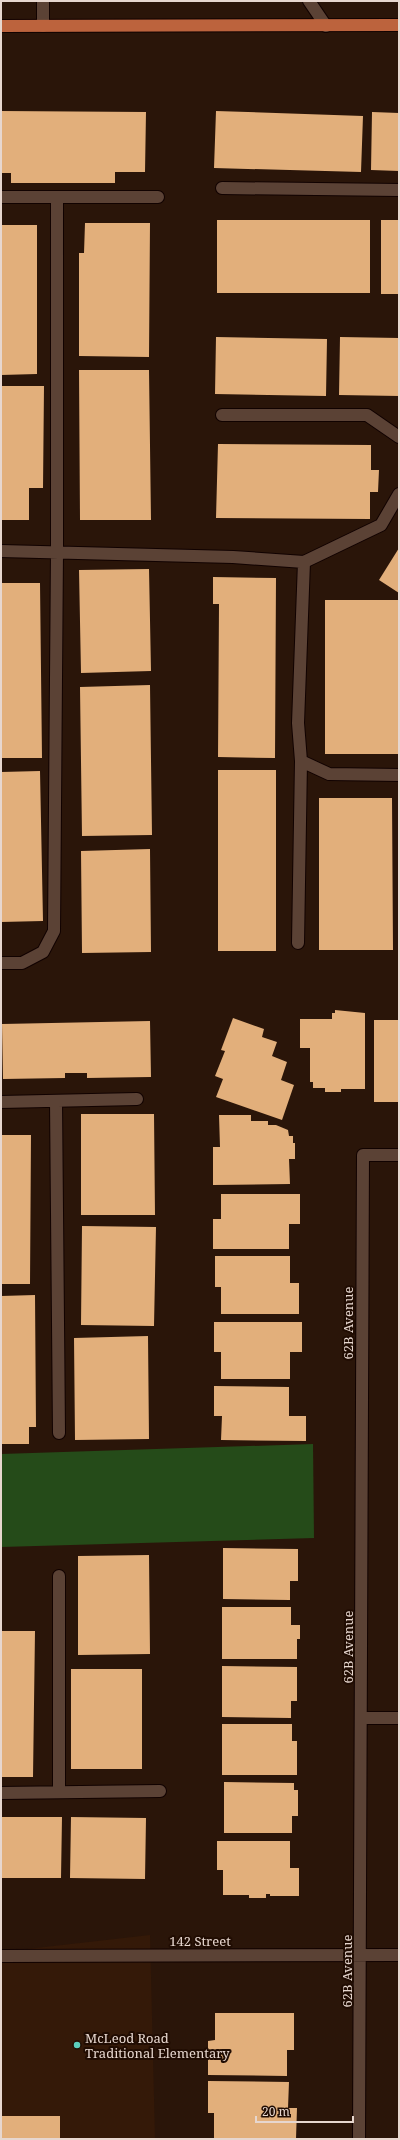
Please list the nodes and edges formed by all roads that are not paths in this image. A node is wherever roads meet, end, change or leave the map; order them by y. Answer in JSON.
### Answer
{"nodes":[{"id":1,"x":43,"y":1,"type":"edge"},
{"id":2,"x":309,"y":1,"type":"edge"},
{"id":3,"x":399,"y":25,"type":"edge"},
{"id":4,"x":1,"y":26,"type":"edge"},
{"id":5,"x":43,"y":26,"type":"junction"},
{"id":6,"x":326,"y":26,"type":"junction"},
{"id":7,"x":222,"y":188,"type":"dead end"},
{"id":8,"x":399,"y":190,"type":"edge"},
{"id":9,"x":1,"y":197,"type":"edge"},
{"id":10,"x":57,"y":197,"type":"junction"},
{"id":11,"x":158,"y":197,"type":"dead end"},
{"id":12,"x":222,"y":415,"type":"dead end"},
{"id":13,"x":399,"y":437,"type":"edge"},
{"id":14,"x":399,"y":494,"type":"edge"},
{"id":15,"x":1,"y":551,"type":"edge"},
{"id":16,"x":57,"y":552,"type":"junction"},
{"id":17,"x":304,"y":562,"type":"junction"},
{"id":18,"x":301,"y":761,"type":"junction"},
{"id":19,"x":399,"y":775,"type":"edge"},
{"id":20,"x":298,"y":943,"type":"dead end"},
{"id":21,"x":1,"y":963,"type":"edge"},
{"id":22,"x":137,"y":1099,"type":"dead end"},
{"id":23,"x":56,"y":1101,"type":"junction"},
{"id":24,"x":1,"y":1102,"type":"edge"},
{"id":25,"x":399,"y":1155,"type":"edge"},
{"id":26,"x":59,"y":1433,"type":"dead end"},
{"id":27,"x":59,"y":1576,"type":"dead end"},
{"id":28,"x":362,"y":1718,"type":"junction"},
{"id":29,"x":399,"y":1718,"type":"edge"},
{"id":30,"x":160,"y":1791,"type":"dead end"},
{"id":31,"x":59,"y":1792,"type":"junction"},
{"id":32,"x":1,"y":1793,"type":"edge"},
{"id":33,"x":361,"y":1955,"type":"junction"},
{"id":34,"x":399,"y":1955,"type":"edge"},
{"id":35,"x":1,"y":1956,"type":"edge"},
{"id":36,"x":359,"y":2139,"type":"edge"}],
"edges":[{"from":1,"to":5,"type":"street"},
{"from":2,"to":6,"type":"street"},
{"from":3,"to":6,"type":"main road"},
{"from":4,"to":5,"type":"main road"},
{"from":5,"to":6,"type":"main road"},
{"from":7,"to":8,"type":"street"},
{"from":9,"to":10,"type":"street"},
{"from":10,"to":11,"type":"street"},
{"from":10,"to":16,"type":"street"},
{"from":12,"to":13,"type":"street"},
{"from":14,"to":17,"type":"street"},
{"from":15,"to":16,"type":"street"},
{"from":16,"to":17,"type":"street"},
{"from":16,"to":21,"type":"street"},
{"from":17,"to":18,"type":"street"},
{"from":18,"to":19,"type":"street"},
{"from":18,"to":20,"type":"street"},
{"from":22,"to":23,"type":"street"},
{"from":23,"to":24,"type":"street"},
{"from":23,"to":26,"type":"street"},
{"from":25,"to":28,"type":"street","name":"62B Avenue"},
{"from":27,"to":31,"type":"street"},
{"from":28,"to":29,"type":"street"},
{"from":28,"to":33,"type":"street","name":"62B Avenue"},
{"from":30,"to":31,"type":"street"},
{"from":31,"to":32,"type":"street"},
{"from":33,"to":34,"type":"street","name":"142 Street"},
{"from":33,"to":35,"type":"street","name":"142 Street"},
{"from":33,"to":36,"type":"street","name":"62B Avenue"}]}
